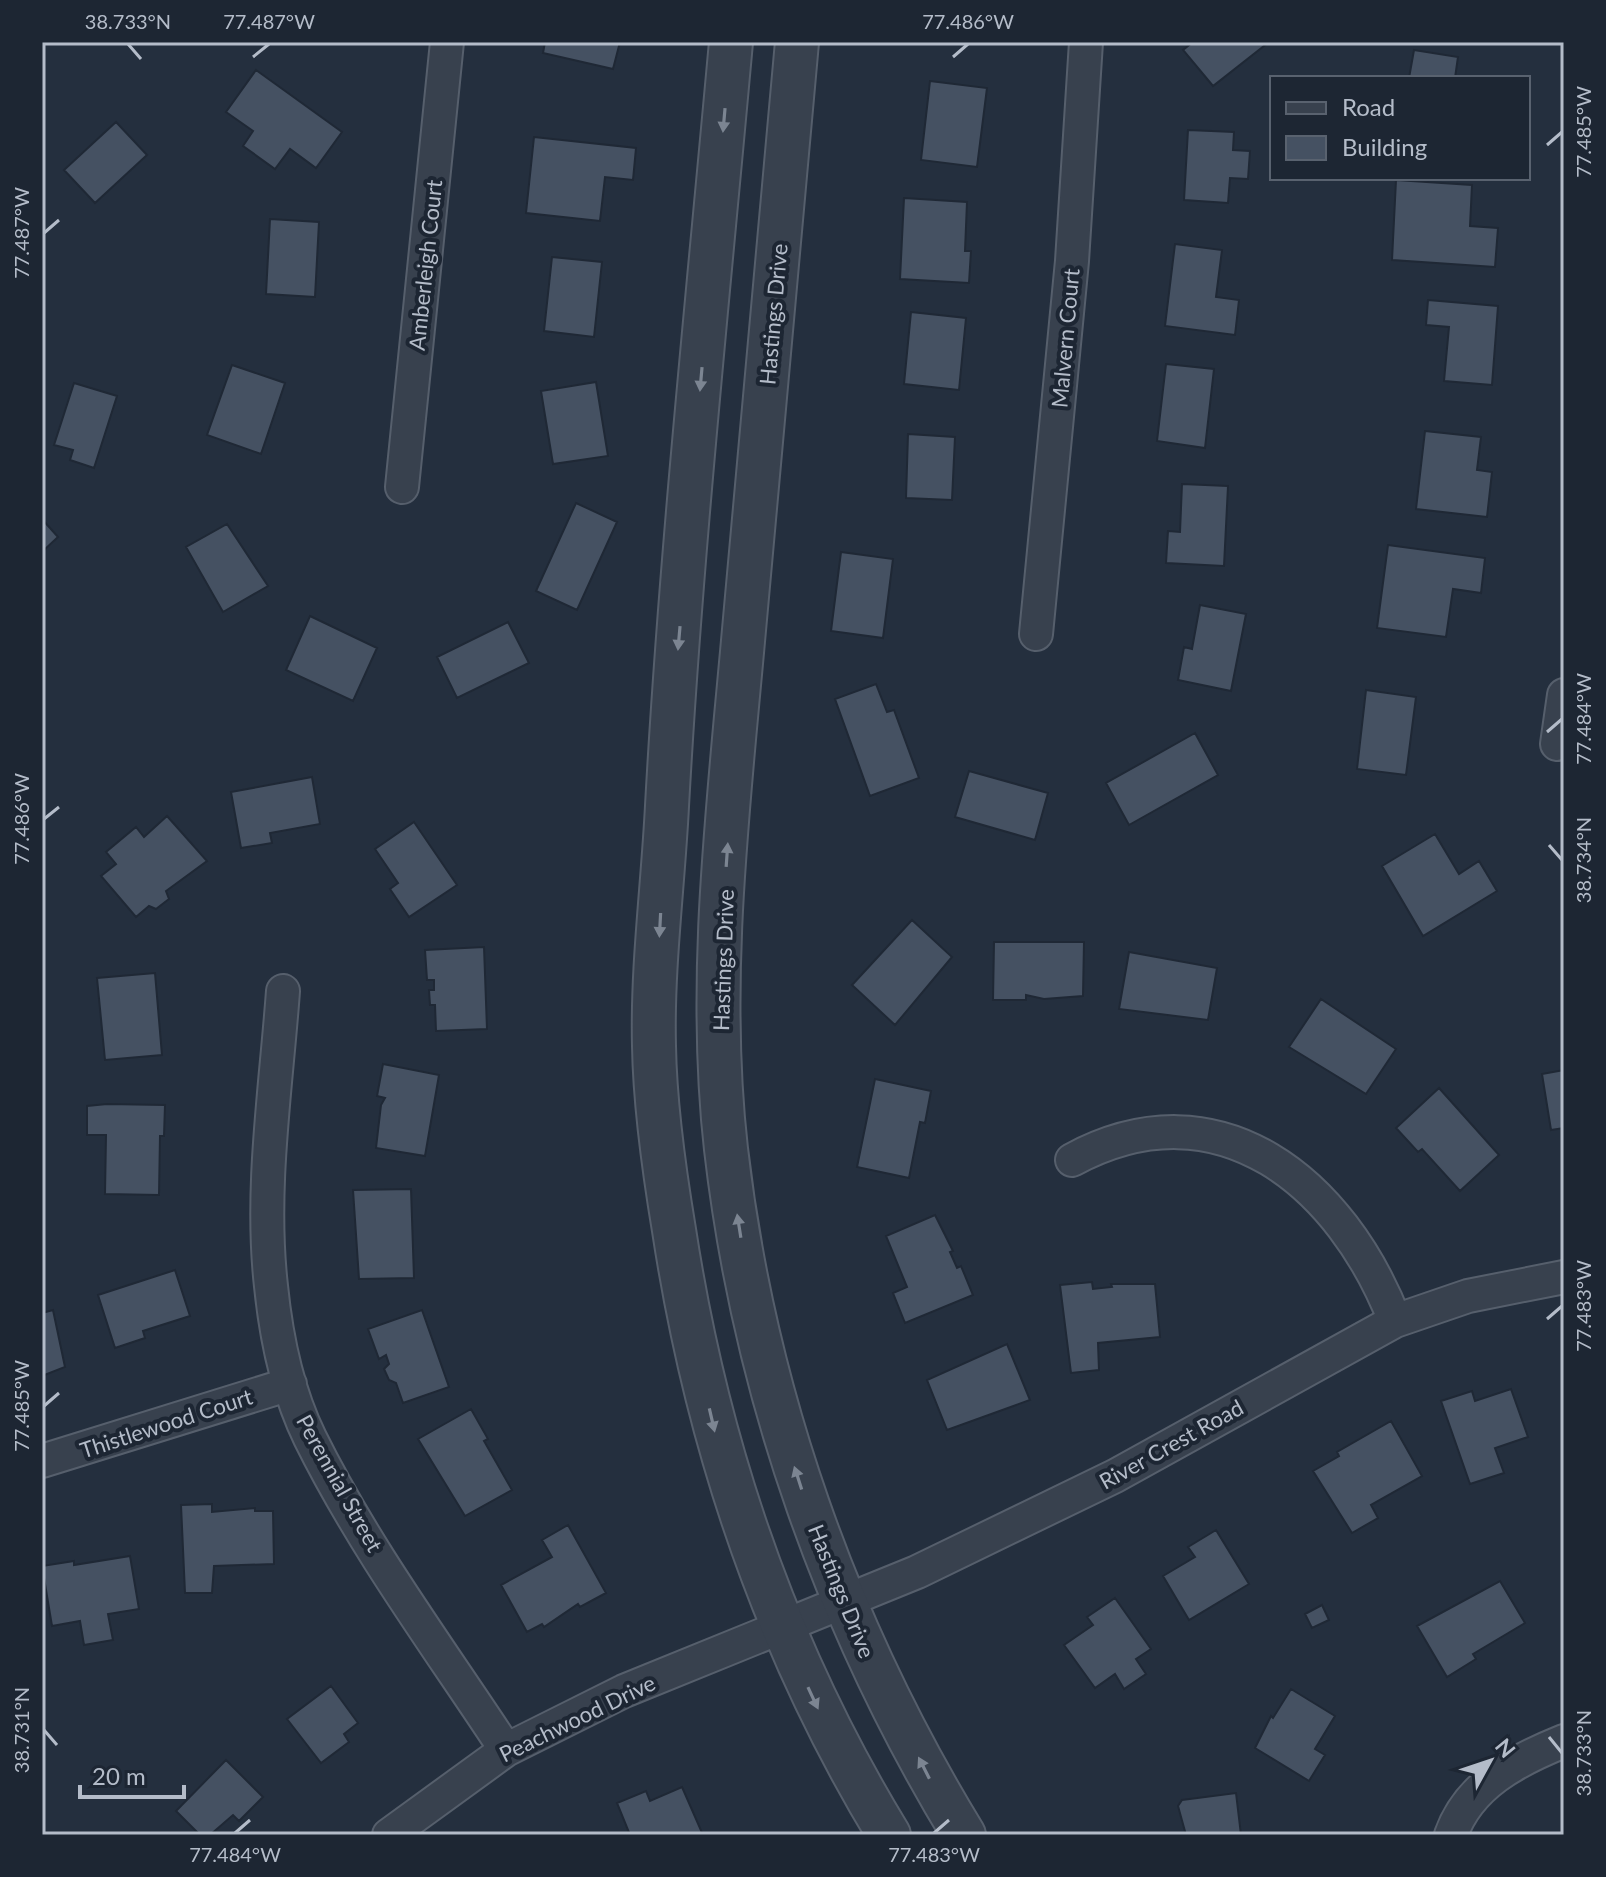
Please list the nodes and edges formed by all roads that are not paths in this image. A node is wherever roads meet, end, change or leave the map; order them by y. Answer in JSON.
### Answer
{"nodes":[{"id":1,"x":447,"y":42,"type":"edge"},
{"id":2,"x":731,"y":42,"type":"edge"},
{"id":3,"x":797,"y":42,"type":"edge"},
{"id":4,"x":1086,"y":42,"type":"edge"},
{"id":5,"x":402,"y":487,"type":"dead end"},
{"id":6,"x":1036,"y":634,"type":"dead end"},
{"id":7,"x":1564,"y":695,"type":"edge"},
{"id":8,"x":1557,"y":744,"type":"dead end"},
{"id":9,"x":283,"y":991,"type":"dead end"},
{"id":10,"x":1072,"y":1160,"type":"dead end"},
{"id":11,"x":1564,"y":1277,"type":"edge"},
{"id":12,"x":1395,"y":1321,"type":"junction"},
{"id":13,"x":290,"y":1384,"type":"junction"},
{"id":14,"x":42,"y":1461,"type":"edge"},
{"id":15,"x":845,"y":1602,"type":"junction"},
{"id":16,"x":780,"y":1627,"type":"junction"},
{"id":17,"x":1564,"y":1741,"type":"edge"},
{"id":18,"x":506,"y":1750,"type":"junction"},
{"id":19,"x":389,"y":1835,"type":"edge"},
{"id":20,"x":889,"y":1835,"type":"edge"},
{"id":21,"x":964,"y":1835,"type":"edge"},
{"id":22,"x":1451,"y":1835,"type":"edge"}],
"edges":[{"from":1,"to":5,"type":"street","name":"Amberleigh Court"},
{"from":2,"to":16,"type":"street","one_way":true},
{"from":15,"to":3,"type":"street","name":"Hastings Drive","one_way":true},
{"from":4,"to":6,"type":"street","name":"Malvern Court"},
{"from":7,"to":8,"type":"street"},
{"from":9,"to":13,"type":"street","name":"Perennial Street"},
{"from":10,"to":12,"type":"street"},
{"from":11,"to":12,"type":"street","name":"River Crest Road"},
{"from":12,"to":15,"type":"street","name":"River Crest Road"},
{"from":13,"to":14,"type":"street","name":"Thistlewood Court"},
{"from":13,"to":18,"type":"street","name":"Perennial Street"},
{"from":15,"to":16,"type":"street","name":"River Crest Road"},
{"from":21,"to":15,"type":"street","name":"Hastings Drive","one_way":true},
{"from":16,"to":18,"type":"street","name":"Peachwood Drive"},
{"from":16,"to":20,"type":"street","one_way":true},
{"from":17,"to":22,"type":"street"},
{"from":18,"to":19,"type":"street","name":"Peachwood Drive"}]}
